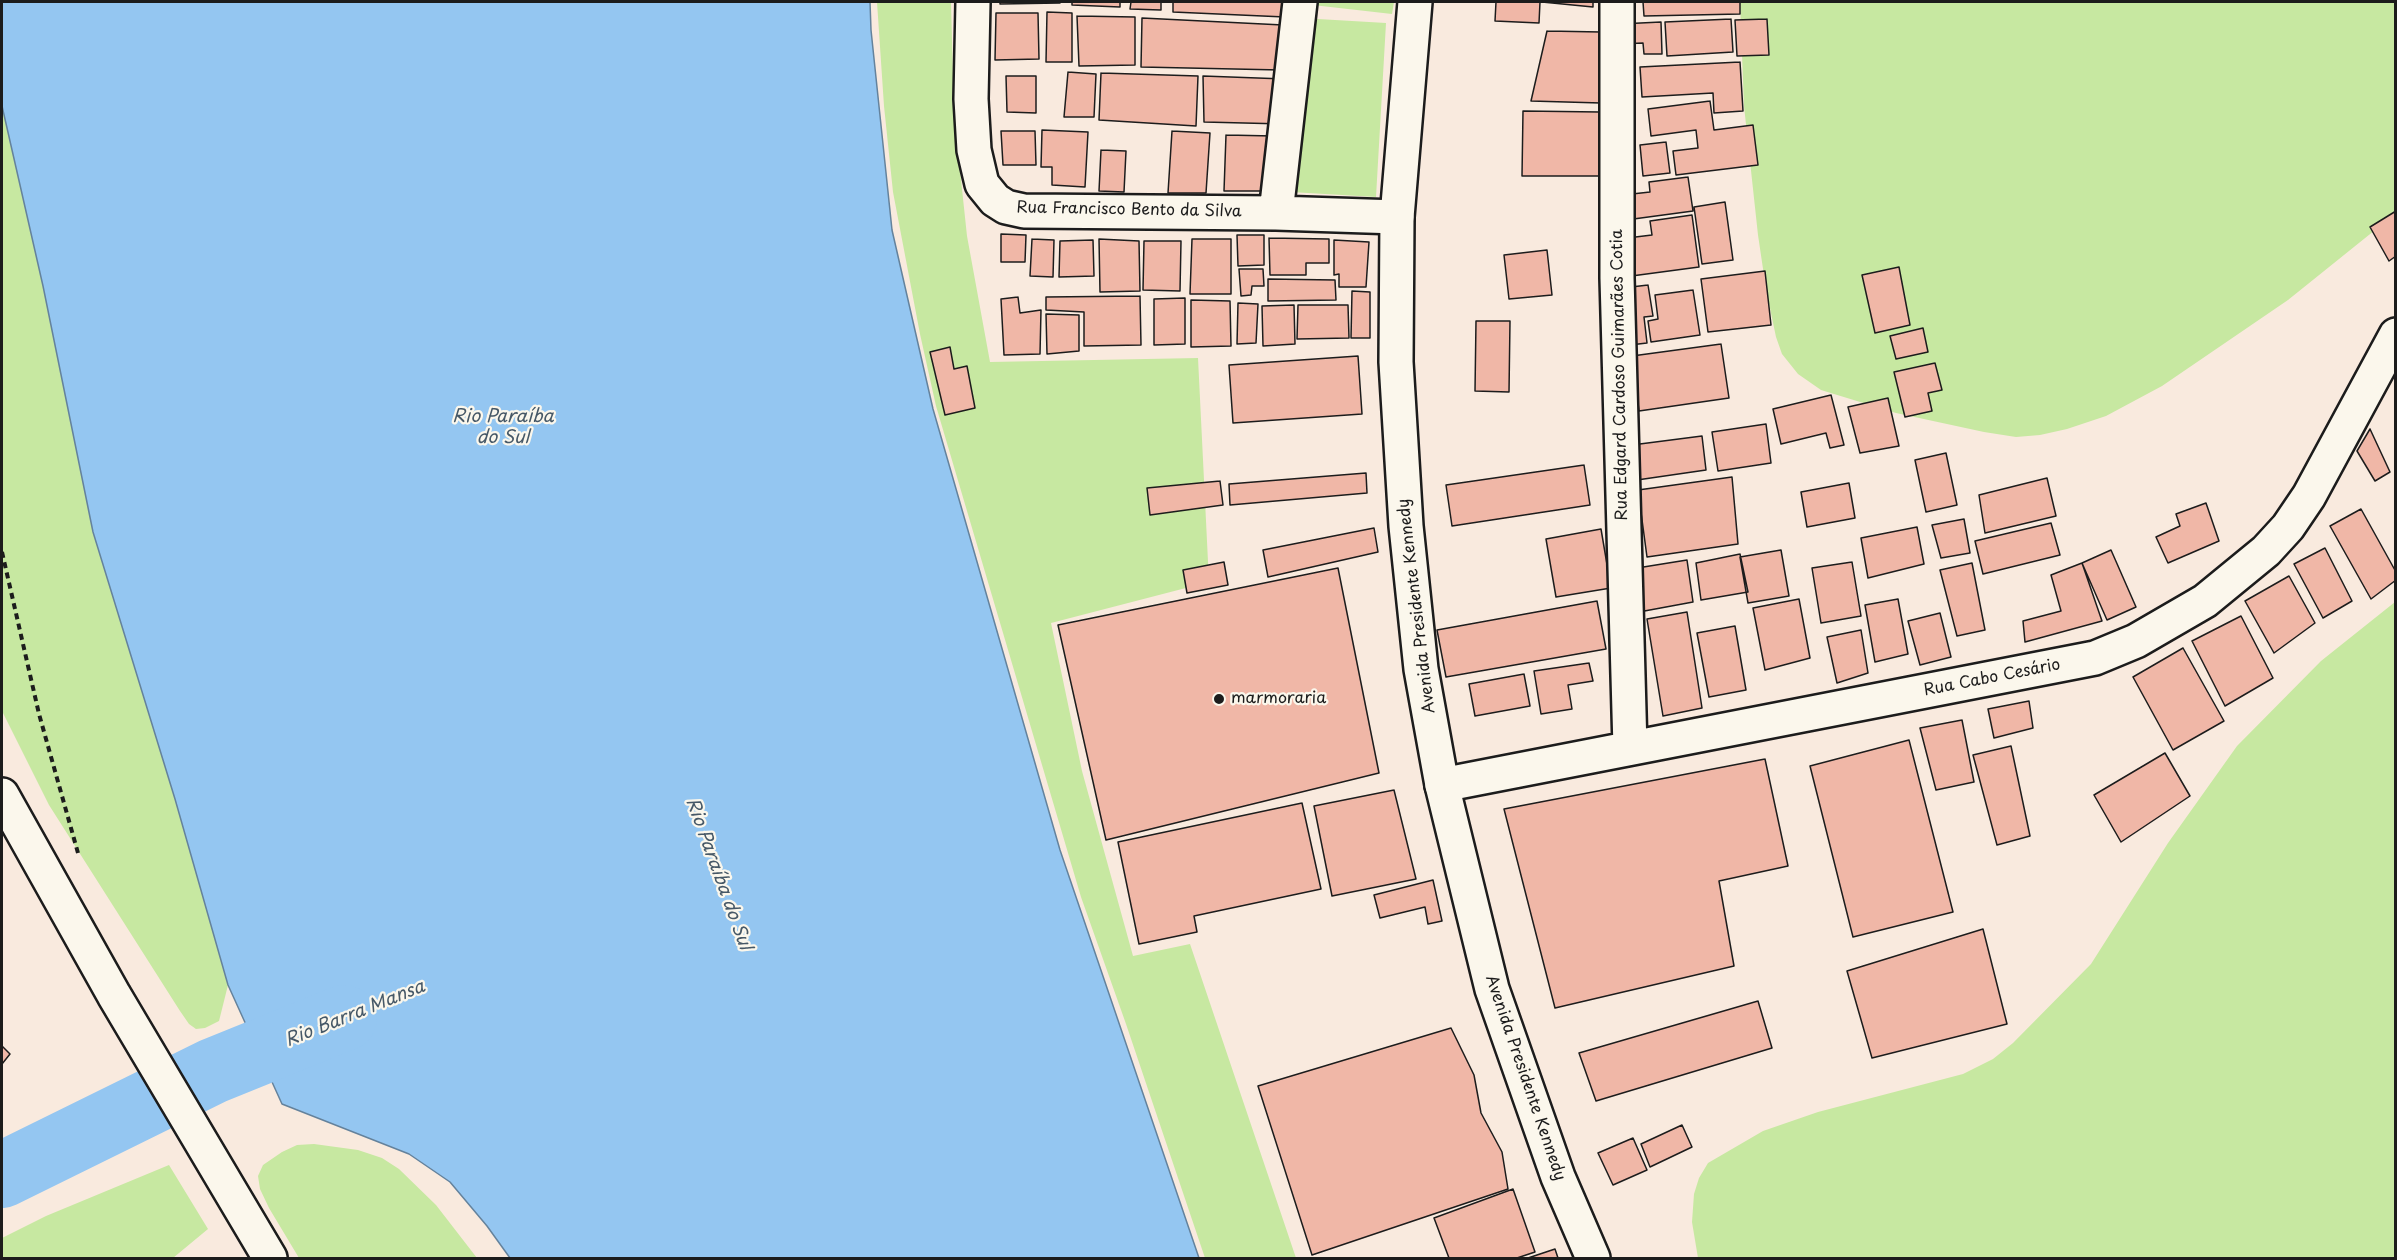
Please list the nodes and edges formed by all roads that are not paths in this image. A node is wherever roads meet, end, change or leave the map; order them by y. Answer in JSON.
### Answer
{"nodes":[{"id":1,"x":973,"y":2,"type":"edge"},
{"id":2,"x":1300,"y":2,"type":"edge"},
{"id":3,"x":1415,"y":2,"type":"edge"},
{"id":4,"x":1617,"y":2,"type":"edge"},
{"id":5,"x":1276,"y":213,"type":"junction"},
{"id":6,"x":1396,"y":218,"type":"junction"},
{"id":7,"x":2396,"y":335,"type":"edge"},
{"id":8,"x":1630,"y":748,"type":"junction"},
{"id":9,"x":1442,"y":786,"type":"junction"},
{"id":10,"x":2,"y":795,"type":"edge"},
{"id":11,"x":270,"y":1258,"type":"edge"},
{"id":12,"x":1593,"y":1258,"type":"edge"}],
"edges":[{"from":1,"to":5,"type":"street","name":"Rua Francisco Bento da Silva"},
{"from":2,"to":5,"type":"street"},
{"from":3,"to":6,"type":"street","name":"Avenida Presidente Kennedy"},
{"from":4,"to":8,"type":"street","name":"Rua Edgard Cardoso Guimarães Cotia"},
{"from":5,"to":6,"type":"street","name":"Rua Francisco Bento da Silva"},
{"from":6,"to":9,"type":"street","name":"Avenida Presidente Kennedy"},
{"from":7,"to":8,"type":"street","name":"Rua Cabo Cesário"},
{"from":8,"to":9,"type":"street","name":"Rua Cabo Cesário"},
{"from":9,"to":12,"type":"street","name":"Avenida Presidente Kennedy"},
{"from":10,"to":11,"type":"street"}]}
